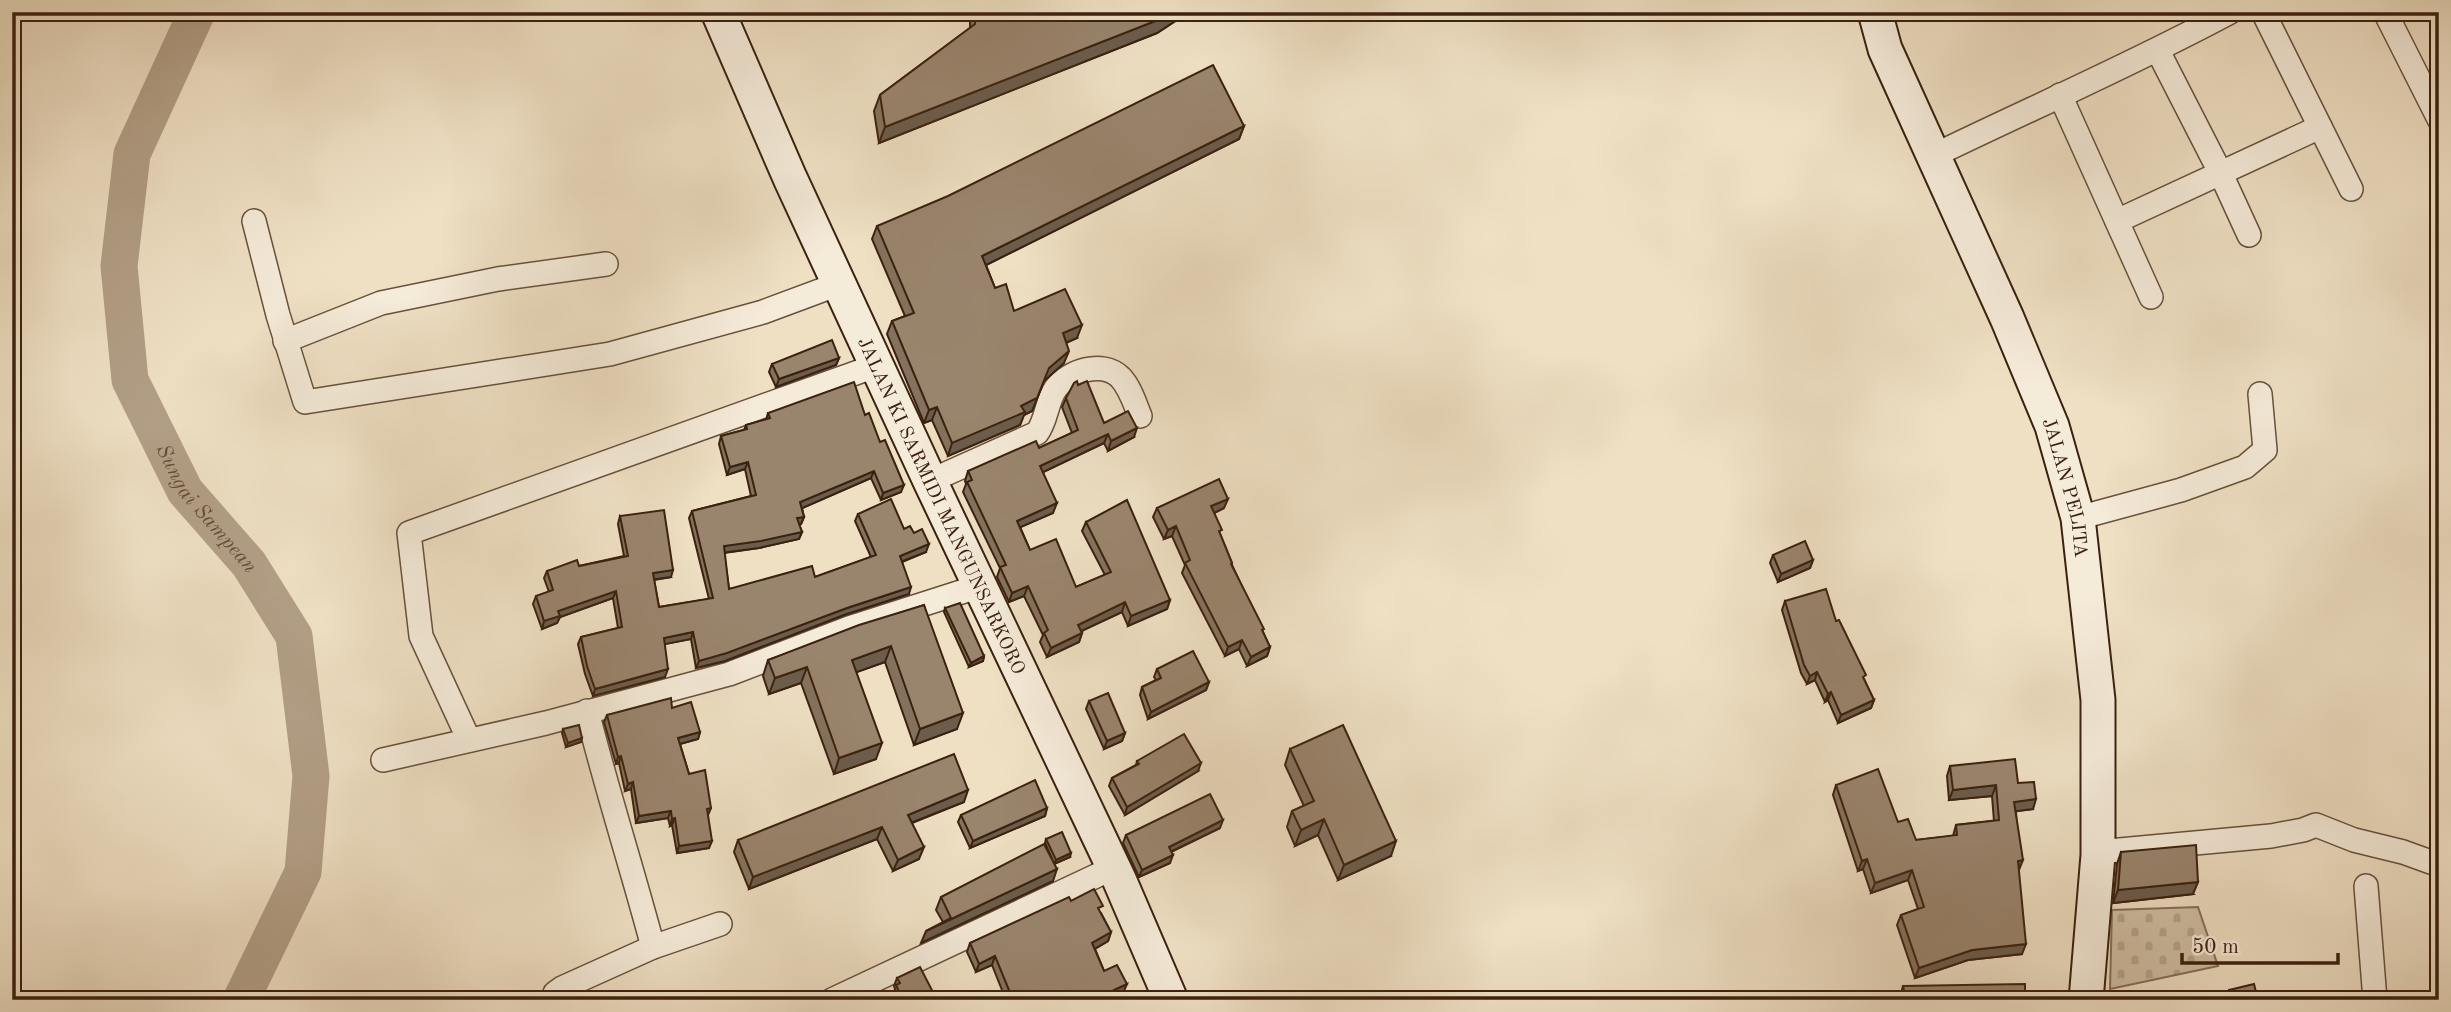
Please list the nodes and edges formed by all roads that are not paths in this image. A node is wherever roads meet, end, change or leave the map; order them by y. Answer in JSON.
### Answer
{"nodes":[{"id":1,"x":718,"y":12,"type":"edge"},
{"id":2,"x":1874,"y":12,"type":"edge"},
{"id":3,"x":2230,"y":12,"type":"edge"},
{"id":4,"x":2263,"y":12,"type":"edge"},
{"id":5,"x":2385,"y":12,"type":"edge"},
{"id":6,"x":2158,"y":51,"type":"junction"},
{"id":7,"x":2060,"y":95,"type":"junction"},
{"id":8,"x":2439,"y":119,"type":"edge"},
{"id":9,"x":2320,"y":127,"type":"junction"},
{"id":10,"x":1933,"y":156,"type":"junction"},
{"id":11,"x":2221,"y":174,"type":"junction"},
{"id":12,"x":2351,"y":189,"type":"dead end"},
{"id":13,"x":254,"y":221,"type":"dead end"},
{"id":14,"x":2117,"y":221,"type":"junction"},
{"id":15,"x":2249,"y":235,"type":"dead end"},
{"id":16,"x":606,"y":264,"type":"dead end"},
{"id":17,"x":841,"y":283,"type":"junction"},
{"id":18,"x":2151,"y":298,"type":"dead end"},
{"id":19,"x":285,"y":341,"type":"junction"},
{"id":20,"x":878,"y":365,"type":"junction"},
{"id":21,"x":2260,"y":394,"type":"dead end"},
{"id":22,"x":1140,"y":416,"type":"dead end"},
{"id":23,"x":930,"y":481,"type":"junction"},
{"id":24,"x":2078,"y":518,"type":"junction"},
{"id":25,"x":979,"y":586,"type":"junction"},
{"id":26,"x":587,"y":711,"type":"junction"},
{"id":27,"x":469,"y":740,"type":"junction"},
{"id":28,"x":383,"y":760,"type":"dead end"},
{"id":29,"x":2098,"y":852,"type":"junction"},
{"id":30,"x":2439,"y":865,"type":"edge"},
{"id":31,"x":1113,"y":868,"type":"junction"},
{"id":32,"x":2366,"y":886,"type":"dead end"},
{"id":33,"x":720,"y":924,"type":"dead end"},
{"id":34,"x":653,"y":947,"type":"junction"},
{"id":35,"x":553,"y":1000,"type":"edge"},
{"id":36,"x":832,"y":1000,"type":"edge"},
{"id":37,"x":1171,"y":1000,"type":"edge"},
{"id":38,"x":2086,"y":1000,"type":"edge"},
{"id":39,"x":2375,"y":1000,"type":"edge"}],
"edges":[{"from":1,"to":17,"type":"main road","name":"JALAN KI SARMIDI MANGUNSARKORO"},
{"from":2,"to":10,"type":"main road","name":"JALAN PELITA"},
{"from":3,"to":6,"type":"street"},
{"from":4,"to":9,"type":"street"},
{"from":5,"to":8,"type":"street"},
{"from":6,"to":7,"type":"street"},
{"from":6,"to":11,"type":"street"},
{"from":7,"to":10,"type":"street"},
{"from":7,"to":14,"type":"street"},
{"from":9,"to":11,"type":"street"},
{"from":9,"to":12,"type":"street"},
{"from":10,"to":24,"type":"main road","name":"JALAN PELITA"},
{"from":11,"to":14,"type":"street"},
{"from":11,"to":15,"type":"street"},
{"from":13,"to":19,"type":"street"},
{"from":14,"to":18,"type":"street"},
{"from":16,"to":19,"type":"street"},
{"from":17,"to":19,"type":"street"},
{"from":17,"to":20,"type":"main road","name":"JALAN KI SARMIDI MANGUNSARKORO"},
{"from":20,"to":23,"type":"main road","name":"JALAN KI SARMIDI MANGUNSARKORO"},
{"from":20,"to":27,"type":"street"},
{"from":21,"to":24,"type":"street"},
{"from":22,"to":23,"type":"street"},
{"from":23,"to":25,"type":"main road","name":"JALAN KI SARMIDI MANGUNSARKORO"},
{"from":24,"to":29,"type":"main road","name":"JALAN PELITA"},
{"from":25,"to":26,"type":"street"},
{"from":25,"to":31,"type":"main road","name":"JALAN KI SARMIDI MANGUNSARKORO"},
{"from":26,"to":27,"type":"street"},
{"from":26,"to":34,"type":"street"},
{"from":27,"to":28,"type":"street"},
{"from":29,"to":30,"type":"street"},
{"from":29,"to":38,"type":"main road","name":"JALAN PELITA"},
{"from":31,"to":36,"type":"street"},
{"from":31,"to":37,"type":"main road","name":"JALAN KI SARMIDI MANGUNSARKORO"},
{"from":32,"to":39,"type":"street"},
{"from":33,"to":34,"type":"street"},
{"from":34,"to":35,"type":"street"}]}
